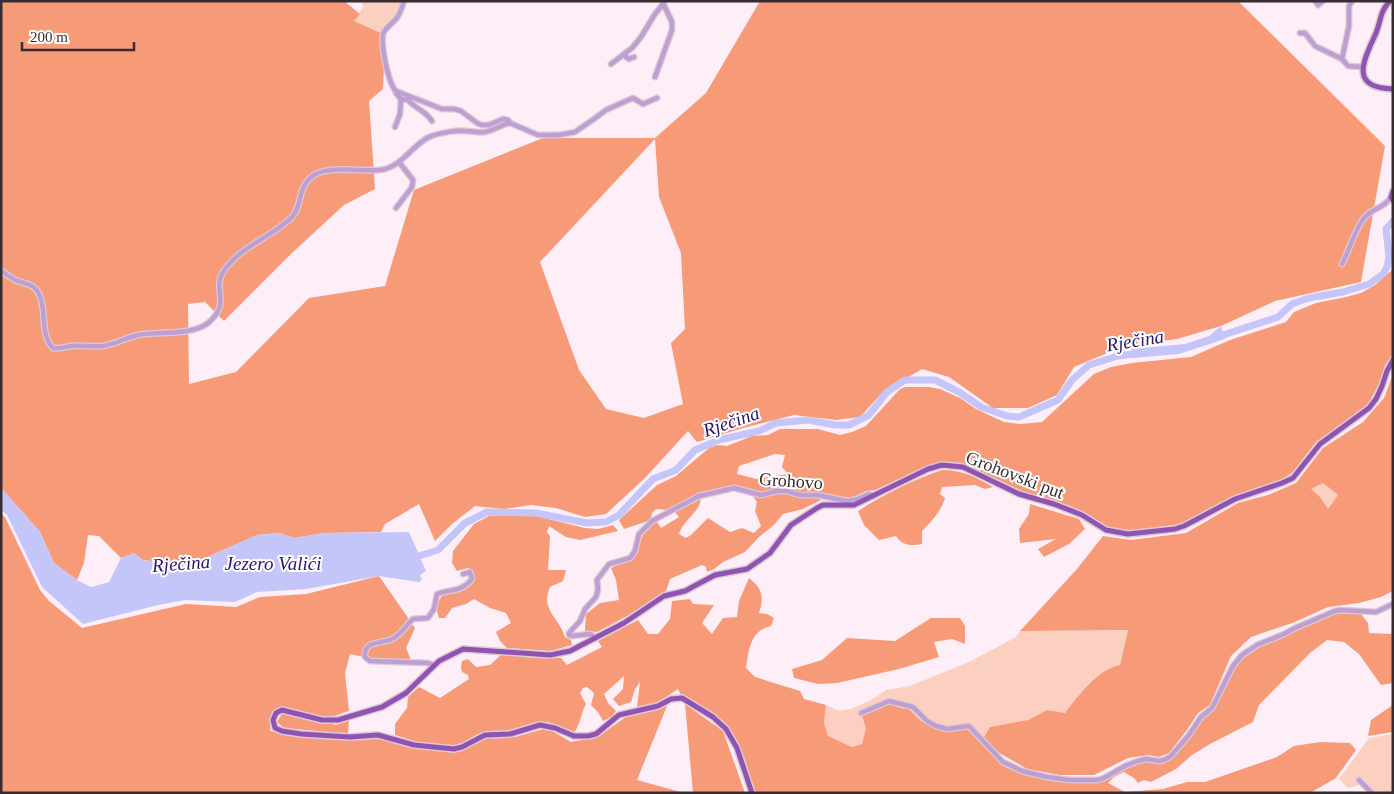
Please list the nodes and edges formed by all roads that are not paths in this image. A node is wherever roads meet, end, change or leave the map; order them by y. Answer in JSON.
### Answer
{"nodes":[{"id":1,"x":404,"y":1,"type":"edge"},
{"id":2,"x":1315,"y":1,"type":"edge"},
{"id":3,"x":1323,"y":1,"type":"edge"},
{"id":4,"x":1352,"y":1,"type":"edge"},
{"id":5,"x":1390,"y":1,"type":"edge"},
{"id":6,"x":663,"y":2,"type":"edge"},
{"id":7,"x":1300,"y":32,"type":"dead end"},
{"id":8,"x":625,"y":54,"type":"junction"},
{"id":9,"x":634,"y":57,"type":"dead end"},
{"id":10,"x":1342,"y":59,"type":"junction"},
{"id":11,"x":611,"y":64,"type":"dead end"},
{"id":12,"x":1362,"y":67,"type":"junction"},
{"id":13,"x":654,"y":77,"type":"dead end"},
{"id":14,"x":1393,"y":89,"type":"edge"},
{"id":15,"x":396,"y":91,"type":"junction"},
{"id":16,"x":657,"y":98,"type":"dead end"},
{"id":17,"x":401,"y":100,"type":"junction"},
{"id":18,"x":408,"y":100,"type":"junction"},
{"id":19,"x":423,"y":101,"type":"junction"},
{"id":20,"x":432,"y":121,"type":"dead end"},
{"id":21,"x":510,"y":123,"type":"junction"},
{"id":22,"x":395,"y":127,"type":"dead end"},
{"id":23,"x":399,"y":162,"type":"junction"},
{"id":24,"x":1392,"y":196,"type":"edge"},
{"id":25,"x":396,"y":208,"type":"dead end"},
{"id":26,"x":1342,"y":264,"type":"dead end"},
{"id":27,"x":1,"y":271,"type":"edge"},
{"id":28,"x":1393,"y":360,"type":"edge"},
{"id":29,"x":874,"y":496,"type":"junction"},
{"id":30,"x":463,"y":574,"type":"dead end"},
{"id":31,"x":1393,"y":604,"type":"edge"},
{"id":32,"x":596,"y":638,"type":"junction"},
{"id":33,"x":433,"y":665,"type":"junction"},
{"id":34,"x":861,"y":713,"type":"dead end"},
{"id":35,"x":1359,"y":780,"type":"dead end"},
{"id":36,"x":752,"y":793,"type":"edge"},
{"id":37,"x":1372,"y":793,"type":"edge"}],
"edges":[{"from":1,"to":15,"type":"street"},
{"from":2,"to":3,"type":"street"},
{"from":4,"to":10,"type":"street"},
{"from":5,"to":12,"type":"main road"},
{"from":6,"to":8,"type":"street"},
{"from":6,"to":13,"type":"street"},
{"from":7,"to":10,"type":"street"},
{"from":8,"to":9,"type":"street"},
{"from":8,"to":11,"type":"street"},
{"from":10,"to":12,"type":"street"},
{"from":12,"to":14,"type":"main road"},
{"from":15,"to":17,"type":"street"},
{"from":15,"to":19,"type":"street"},
{"from":16,"to":21,"type":"street"},
{"from":17,"to":18,"type":"street"},
{"from":17,"to":22,"type":"street"},
{"from":18,"to":19,"type":"street"},
{"from":18,"to":20,"type":"street"},
{"from":19,"to":21,"type":"street"},
{"from":21,"to":23,"type":"street"},
{"from":23,"to":25,"type":"street"},
{"from":23,"to":27,"type":"street"},
{"from":24,"to":26,"type":"street"},
{"from":28,"to":29,"type":"main road","name":"Grohovski put"},
{"from":29,"to":32,"type":"main road","name":"Grohovski put"},
{"from":29,"to":32,"type":"street","name":"Grohovo"},
{"from":30,"to":33,"type":"street"},
{"from":31,"to":34,"type":"street"},
{"from":32,"to":33,"type":"main road","name":"Grohovski put"},
{"from":33,"to":36,"type":"main road","name":"Grohovski put"},
{"from":35,"to":37,"type":"street"}]}
